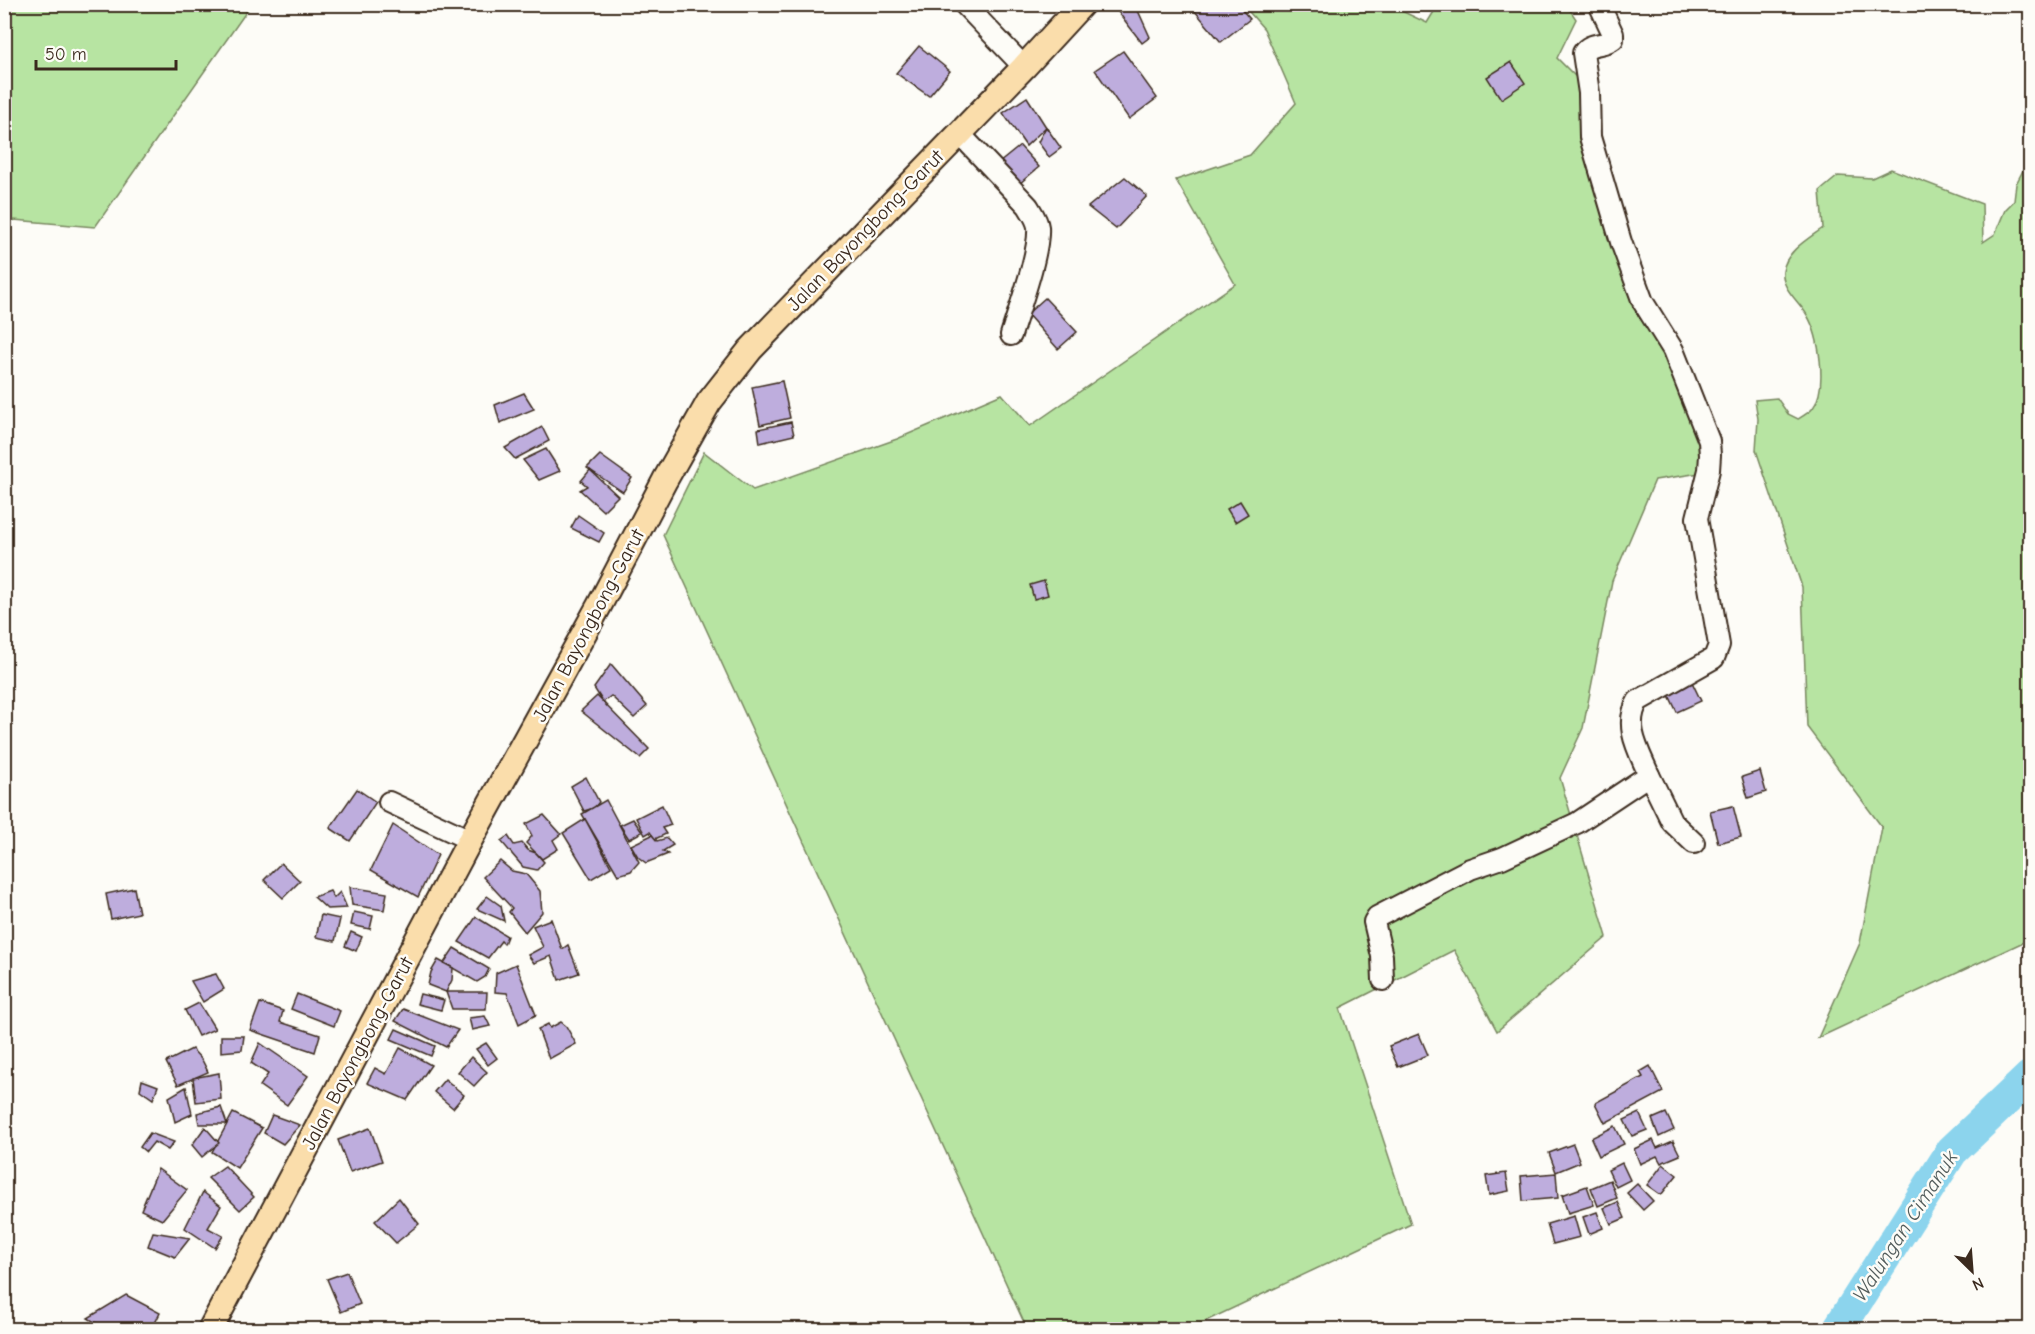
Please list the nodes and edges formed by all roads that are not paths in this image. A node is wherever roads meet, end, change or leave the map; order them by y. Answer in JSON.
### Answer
{"nodes":[{"id":1,"x":964,"y":4,"type":"edge"},
{"id":2,"x":1082,"y":4,"type":"edge"},
{"id":3,"x":1599,"y":4,"type":"edge"},
{"id":4,"x":1024,"y":67,"type":"junction"},
{"id":5,"x":959,"y":133,"type":"junction"},
{"id":6,"x":1011,"y":334,"type":"dead end"},
{"id":7,"x":1648,"y":775,"type":"junction"},
{"id":8,"x":389,"y":802,"type":"dead end"},
{"id":9,"x":470,"y":840,"type":"junction"},
{"id":10,"x":1694,"y":843,"type":"dead end"},
{"id":11,"x":1383,"y":980,"type":"dead end"},
{"id":12,"x":210,"y":1329,"type":"edge"}],
"edges":[{"from":1,"to":4,"type":"street"},
{"from":2,"to":4,"type":"main road","name":"Jalan Bayongbong-Garut"},
{"from":3,"to":7,"type":"street"},
{"from":4,"to":5,"type":"main road","name":"Jalan Bayongbong-Garut"},
{"from":5,"to":6,"type":"street"},
{"from":5,"to":9,"type":"main road","name":"Jalan Bayongbong-Garut"},
{"from":7,"to":10,"type":"street"},
{"from":7,"to":11,"type":"street"},
{"from":8,"to":9,"type":"street"},
{"from":9,"to":12,"type":"main road","name":"Jalan Bayongbong-Garut"}]}
